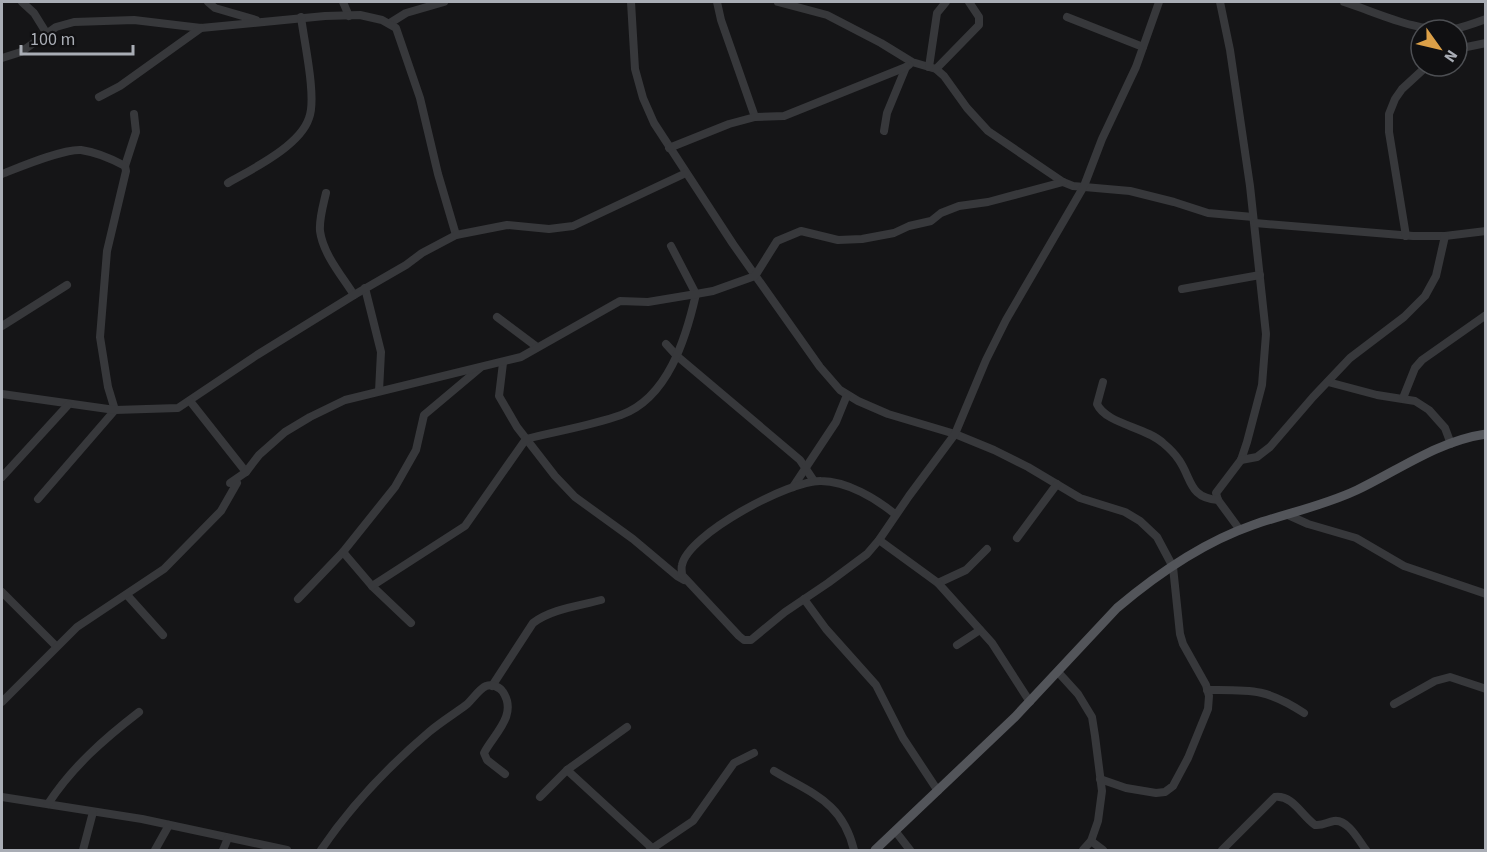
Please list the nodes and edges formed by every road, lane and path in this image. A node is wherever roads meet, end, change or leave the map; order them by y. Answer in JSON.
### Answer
{"nodes":[{"id":1,"x":22,"y":2,"type":"edge"},
{"id":2,"x":208,"y":2,"type":"edge"},
{"id":3,"x":344,"y":2,"type":"edge"},
{"id":4,"x":444,"y":2,"type":"edge"},
{"id":5,"x":631,"y":2,"type":"edge"},
{"id":6,"x":717,"y":2,"type":"edge"},
{"id":7,"x":778,"y":2,"type":"edge"},
{"id":8,"x":969,"y":2,"type":"edge"},
{"id":9,"x":1159,"y":2,"type":"edge"},
{"id":10,"x":1220,"y":2,"type":"edge"},
{"id":11,"x":1344,"y":2,"type":"edge"},
{"id":12,"x":941,"y":3,"type":"edge"},
{"id":13,"x":809,"y":5,"type":"edge"},
{"id":14,"x":349,"y":16,"type":"junction"},
{"id":15,"x":301,"y":17,"type":"junction"},
{"id":16,"x":1067,"y":17,"type":"dead end"},
{"id":17,"x":1485,"y":19,"type":"edge"},
{"id":18,"x":259,"y":21,"type":"junction"},
{"id":19,"x":390,"y":23,"type":"junction"},
{"id":20,"x":201,"y":28,"type":"junction"},
{"id":21,"x":47,"y":34,"type":"junction"},
{"id":22,"x":1485,"y":43,"type":"edge"},
{"id":23,"x":1469,"y":46,"type":"edge"},
{"id":24,"x":1143,"y":48,"type":"junction"},
{"id":25,"x":2,"y":58,"type":"edge"},
{"id":26,"x":909,"y":64,"type":"junction"},
{"id":27,"x":932,"y":68,"type":"junction"},
{"id":28,"x":1414,"y":78,"type":"edge"},
{"id":29,"x":99,"y":97,"type":"dead end"},
{"id":30,"x":134,"y":114,"type":"dead end"},
{"id":31,"x":755,"y":117,"type":"junction"},
{"id":32,"x":884,"y":131,"type":"dead end"},
{"id":33,"x":669,"y":148,"type":"junction"},
{"id":34,"x":125,"y":166,"type":"junction"},
{"id":35,"x":686,"y":173,"type":"junction"},
{"id":36,"x":2,"y":174,"type":"edge"},
{"id":37,"x":1063,"y":182,"type":"junction"},
{"id":38,"x":228,"y":183,"type":"dead end"},
{"id":39,"x":1084,"y":186,"type":"junction"},
{"id":40,"x":326,"y":193,"type":"dead end"},
{"id":41,"x":1254,"y":220,"type":"junction"},
{"id":42,"x":1485,"y":231,"type":"edge"},
{"id":43,"x":456,"y":235,"type":"junction"},
{"id":44,"x":1406,"y":236,"type":"junction"},
{"id":45,"x":1445,"y":236,"type":"junction"},
{"id":46,"x":671,"y":246,"type":"dead end"},
{"id":47,"x":1260,"y":275,"type":"junction"},
{"id":48,"x":755,"y":276,"type":"junction"},
{"id":49,"x":67,"y":285,"type":"dead end"},
{"id":50,"x":366,"y":288,"type":"junction"},
{"id":51,"x":1182,"y":289,"type":"dead end"},
{"id":52,"x":696,"y":294,"type":"junction"},
{"id":53,"x":354,"y":295,"type":"junction"},
{"id":54,"x":1485,"y":315,"type":"edge"},
{"id":55,"x":497,"y":317,"type":"dead end"},
{"id":56,"x":2,"y":326,"type":"edge"},
{"id":57,"x":666,"y":344,"type":"dead end"},
{"id":58,"x":537,"y":347,"type":"junction"},
{"id":59,"x":677,"y":356,"type":"junction"},
{"id":60,"x":502,"y":363,"type":"junction"},
{"id":61,"x":483,"y":366,"type":"junction"},
{"id":62,"x":1103,"y":382,"type":"dead end"},
{"id":63,"x":1328,"y":382,"type":"junction"},
{"id":64,"x":379,"y":391,"type":"junction"},
{"id":65,"x":2,"y":394,"type":"edge"},
{"id":66,"x":847,"y":395,"type":"junction"},
{"id":67,"x":1403,"y":398,"type":"junction"},
{"id":68,"x":190,"y":401,"type":"junction"},
{"id":69,"x":68,"y":405,"type":"junction"},
{"id":70,"x":115,"y":410,"type":"junction"},
{"id":71,"x":955,"y":434,"type":"junction"},
{"id":72,"x":1485,"y":434,"type":"edge"},
{"id":73,"x":526,"y":439,"type":"junction"},
{"id":74,"x":1451,"y":444,"type":"junction"},
{"id":75,"x":1241,"y":460,"type":"junction"},
{"id":76,"x":806,"y":468,"type":"junction"},
{"id":77,"x":246,"y":472,"type":"junction"},
{"id":78,"x":2,"y":477,"type":"edge"},
{"id":79,"x":814,"y":481,"type":"junction"},
{"id":80,"x":1057,"y":484,"type":"junction"},
{"id":81,"x":793,"y":487,"type":"junction"},
{"id":82,"x":38,"y":499,"type":"dead end"},
{"id":83,"x":1218,"y":500,"type":"junction"},
{"id":84,"x":896,"y":515,"type":"junction"},
{"id":85,"x":1288,"y":515,"type":"junction"},
{"id":86,"x":1240,"y":530,"type":"junction"},
{"id":87,"x":1017,"y":538,"type":"dead end"},
{"id":88,"x":879,"y":540,"type":"junction"},
{"id":89,"x":987,"y":549,"type":"dead end"},
{"id":90,"x":343,"y":552,"type":"junction"},
{"id":91,"x":1173,"y":567,"type":"junction"},
{"id":92,"x":686,"y":580,"type":"junction"},
{"id":93,"x":938,"y":583,"type":"junction"},
{"id":94,"x":372,"y":586,"type":"junction"},
{"id":95,"x":2,"y":592,"type":"edge"},
{"id":96,"x":1485,"y":594,"type":"edge"},
{"id":97,"x":127,"y":595,"type":"junction"},
{"id":98,"x":298,"y":599,"type":"dead end"},
{"id":99,"x":804,"y":599,"type":"junction"},
{"id":100,"x":601,"y":600,"type":"dead end"},
{"id":101,"x":411,"y":623,"type":"dead end"},
{"id":102,"x":980,"y":630,"type":"junction"},
{"id":103,"x":163,"y":634,"type":"dead end"},
{"id":104,"x":957,"y":645,"type":"dead end"},
{"id":105,"x":56,"y":646,"type":"junction"},
{"id":106,"x":1058,"y":672,"type":"junction"},
{"id":107,"x":492,"y":686,"type":"junction"},
{"id":108,"x":1485,"y":689,"type":"edge"},
{"id":109,"x":1207,"y":690,"type":"junction"},
{"id":110,"x":2,"y":702,"type":"edge"},
{"id":111,"x":1030,"y":702,"type":"junction"},
{"id":112,"x":1394,"y":704,"type":"dead end"},
{"id":113,"x":139,"y":712,"type":"dead end"},
{"id":114,"x":1304,"y":713,"type":"dead end"},
{"id":115,"x":627,"y":727,"type":"dead end"},
{"id":116,"x":753,"y":753,"type":"dead end"},
{"id":117,"x":567,"y":770,"type":"junction"},
{"id":118,"x":774,"y":771,"type":"dead end"},
{"id":119,"x":505,"y":774,"type":"dead end"},
{"id":120,"x":1100,"y":779,"type":"junction"},
{"id":121,"x":938,"y":791,"type":"junction"},
{"id":122,"x":2,"y":797,"type":"edge"},
{"id":123,"x":540,"y":797,"type":"dead end"},
{"id":124,"x":48,"y":804,"type":"junction"},
{"id":125,"x":93,"y":812,"type":"junction"},
{"id":126,"x":169,"y":825,"type":"junction"},
{"id":127,"x":896,"y":832,"type":"junction"},
{"id":128,"x":228,"y":837,"type":"junction"},
{"id":129,"x":1091,"y":841,"type":"junction"},
{"id":130,"x":650,"y":849,"type":"edge"},
{"id":131,"x":83,"y":850,"type":"edge"},
{"id":132,"x":155,"y":850,"type":"edge"},
{"id":133,"x":223,"y":850,"type":"edge"},
{"id":134,"x":286,"y":850,"type":"edge"},
{"id":135,"x":321,"y":850,"type":"edge"},
{"id":136,"x":854,"y":850,"type":"edge"},
{"id":137,"x":875,"y":850,"type":"edge"},
{"id":138,"x":910,"y":850,"type":"edge"},
{"id":139,"x":1083,"y":850,"type":"edge"},
{"id":140,"x":1103,"y":850,"type":"edge"},
{"id":141,"x":1222,"y":850,"type":"edge"},
{"id":142,"x":1366,"y":850,"type":"edge"}],
"edges":[{"from":1,"to":21,"type":"street"},
{"from":2,"to":18,"type":"street"},
{"from":3,"to":14,"type":"street"},
{"from":4,"to":19,"type":"street"},
{"from":5,"to":33,"type":"street"},
{"from":6,"to":31,"type":"street"},
{"from":7,"to":13,"type":"street"},
{"from":8,"to":27,"type":"street"},
{"from":9,"to":24,"type":"street"},
{"from":10,"to":41,"type":"street"},
{"from":11,"to":17,"type":"street"},
{"from":12,"to":27,"type":"street"},
{"from":13,"to":26,"type":"street"},
{"from":14,"to":15,"type":"street"},
{"from":14,"to":19,"type":"street"},
{"from":15,"to":18,"type":"street"},
{"from":15,"to":38,"type":"street"},
{"from":16,"to":24,"type":"street"},
{"from":18,"to":20,"type":"street"},
{"from":19,"to":43,"type":"street"},
{"from":20,"to":21,"type":"street"},
{"from":20,"to":29,"type":"street"},
{"from":21,"to":25,"type":"street"},
{"from":22,"to":23,"type":"street"},
{"from":24,"to":39,"type":"street"},
{"from":26,"to":27,"type":"street"},
{"from":26,"to":31,"type":"street"},
{"from":26,"to":32,"type":"street"},
{"from":27,"to":37,"type":"street"},
{"from":28,"to":44,"type":"street"},
{"from":30,"to":34,"type":"street"},
{"from":31,"to":33,"type":"street"},
{"from":33,"to":35,"type":"street"},
{"from":34,"to":36,"type":"street"},
{"from":34,"to":70,"type":"street"},
{"from":35,"to":43,"type":"street"},
{"from":35,"to":48,"type":"street"},
{"from":37,"to":39,"type":"street"},
{"from":37,"to":48,"type":"street"},
{"from":39,"to":41,"type":"street"},
{"from":39,"to":71,"type":"street"},
{"from":40,"to":53,"type":"street"},
{"from":41,"to":44,"type":"street"},
{"from":41,"to":47,"type":"street"},
{"from":42,"to":45,"type":"street"},
{"from":43,"to":50,"type":"street"},
{"from":44,"to":45,"type":"street"},
{"from":45,"to":63,"type":"street"},
{"from":46,"to":52,"type":"street"},
{"from":47,"to":51,"type":"street"},
{"from":47,"to":75,"type":"street"},
{"from":48,"to":52,"type":"street"},
{"from":48,"to":66,"type":"street"},
{"from":49,"to":56,"type":"street"},
{"from":50,"to":53,"type":"street"},
{"from":50,"to":64,"type":"street"},
{"from":52,"to":58,"type":"street"},
{"from":52,"to":59,"type":"street"},
{"from":53,"to":68,"type":"street"},
{"from":54,"to":67,"type":"street"},
{"from":55,"to":58,"type":"street"},
{"from":57,"to":59,"type":"street"},
{"from":58,"to":60,"type":"street"},
{"from":59,"to":73,"type":"street"},
{"from":59,"to":76,"type":"street"},
{"from":60,"to":61,"type":"street"},
{"from":60,"to":73,"type":"street"},
{"from":61,"to":64,"type":"street"},
{"from":61,"to":90,"type":"street"},
{"from":62,"to":83,"type":"street"},
{"from":63,"to":67,"type":"street"},
{"from":63,"to":75,"type":"street"},
{"from":64,"to":77,"type":"street"},
{"from":65,"to":69,"type":"street"},
{"from":66,"to":71,"type":"street"},
{"from":66,"to":76,"type":"street"},
{"from":67,"to":74,"type":"street"},
{"from":68,"to":70,"type":"street"},
{"from":68,"to":77,"type":"street"},
{"from":69,"to":70,"type":"street"},
{"from":69,"to":78,"type":"street"},
{"from":70,"to":82,"type":"street"},
{"from":71,"to":80,"type":"street"},
{"from":71,"to":84,"type":"street"},
{"from":72,"to":74,"type":"main road"},
{"from":73,"to":92,"type":"street"},
{"from":73,"to":94,"type":"street"},
{"from":74,"to":85,"type":"main road"},
{"from":75,"to":83,"type":"street"},
{"from":76,"to":79,"type":"street"},
{"from":76,"to":81,"type":"street"},
{"from":77,"to":97,"type":"street"},
{"from":79,"to":81,"type":"street"},
{"from":79,"to":84,"type":"street"},
{"from":80,"to":87,"type":"street"},
{"from":80,"to":91,"type":"street"},
{"from":81,"to":92,"type":"street"},
{"from":83,"to":86,"type":"street"},
{"from":84,"to":88,"type":"street"},
{"from":85,"to":86,"type":"main road"},
{"from":85,"to":96,"type":"street"},
{"from":86,"to":91,"type":"main road"},
{"from":88,"to":93,"type":"street"},
{"from":88,"to":99,"type":"street"},
{"from":89,"to":93,"type":"street"},
{"from":90,"to":94,"type":"street"},
{"from":90,"to":98,"type":"street"},
{"from":91,"to":106,"type":"main road"},
{"from":91,"to":109,"type":"street"},
{"from":92,"to":99,"type":"street"},
{"from":93,"to":102,"type":"street"},
{"from":94,"to":101,"type":"street"},
{"from":95,"to":105,"type":"street"},
{"from":97,"to":103,"type":"street"},
{"from":97,"to":105,"type":"street"},
{"from":99,"to":121,"type":"street"},
{"from":100,"to":107,"type":"street"},
{"from":102,"to":104,"type":"street"},
{"from":102,"to":111,"type":"street"},
{"from":105,"to":110,"type":"street"},
{"from":106,"to":111,"type":"main road"},
{"from":106,"to":120,"type":"street"},
{"from":107,"to":119,"type":"street"},
{"from":107,"to":135,"type":"street"},
{"from":108,"to":112,"type":"street"},
{"from":109,"to":114,"type":"street"},
{"from":109,"to":120,"type":"street"},
{"from":111,"to":121,"type":"main road"},
{"from":113,"to":124,"type":"street"},
{"from":115,"to":117,"type":"street"},
{"from":116,"to":130,"type":"street"},
{"from":117,"to":123,"type":"street"},
{"from":117,"to":130,"type":"street"},
{"from":118,"to":136,"type":"street"},
{"from":120,"to":129,"type":"street"},
{"from":121,"to":127,"type":"main road"},
{"from":122,"to":124,"type":"street"},
{"from":124,"to":125,"type":"street"},
{"from":125,"to":126,"type":"street"},
{"from":125,"to":131,"type":"street"},
{"from":126,"to":128,"type":"street"},
{"from":126,"to":132,"type":"street"},
{"from":127,"to":137,"type":"main road"},
{"from":127,"to":138,"type":"street"},
{"from":128,"to":133,"type":"street"},
{"from":128,"to":134,"type":"street"},
{"from":129,"to":139,"type":"street"},
{"from":129,"to":140,"type":"street"},
{"from":141,"to":142,"type":"street"}]}
